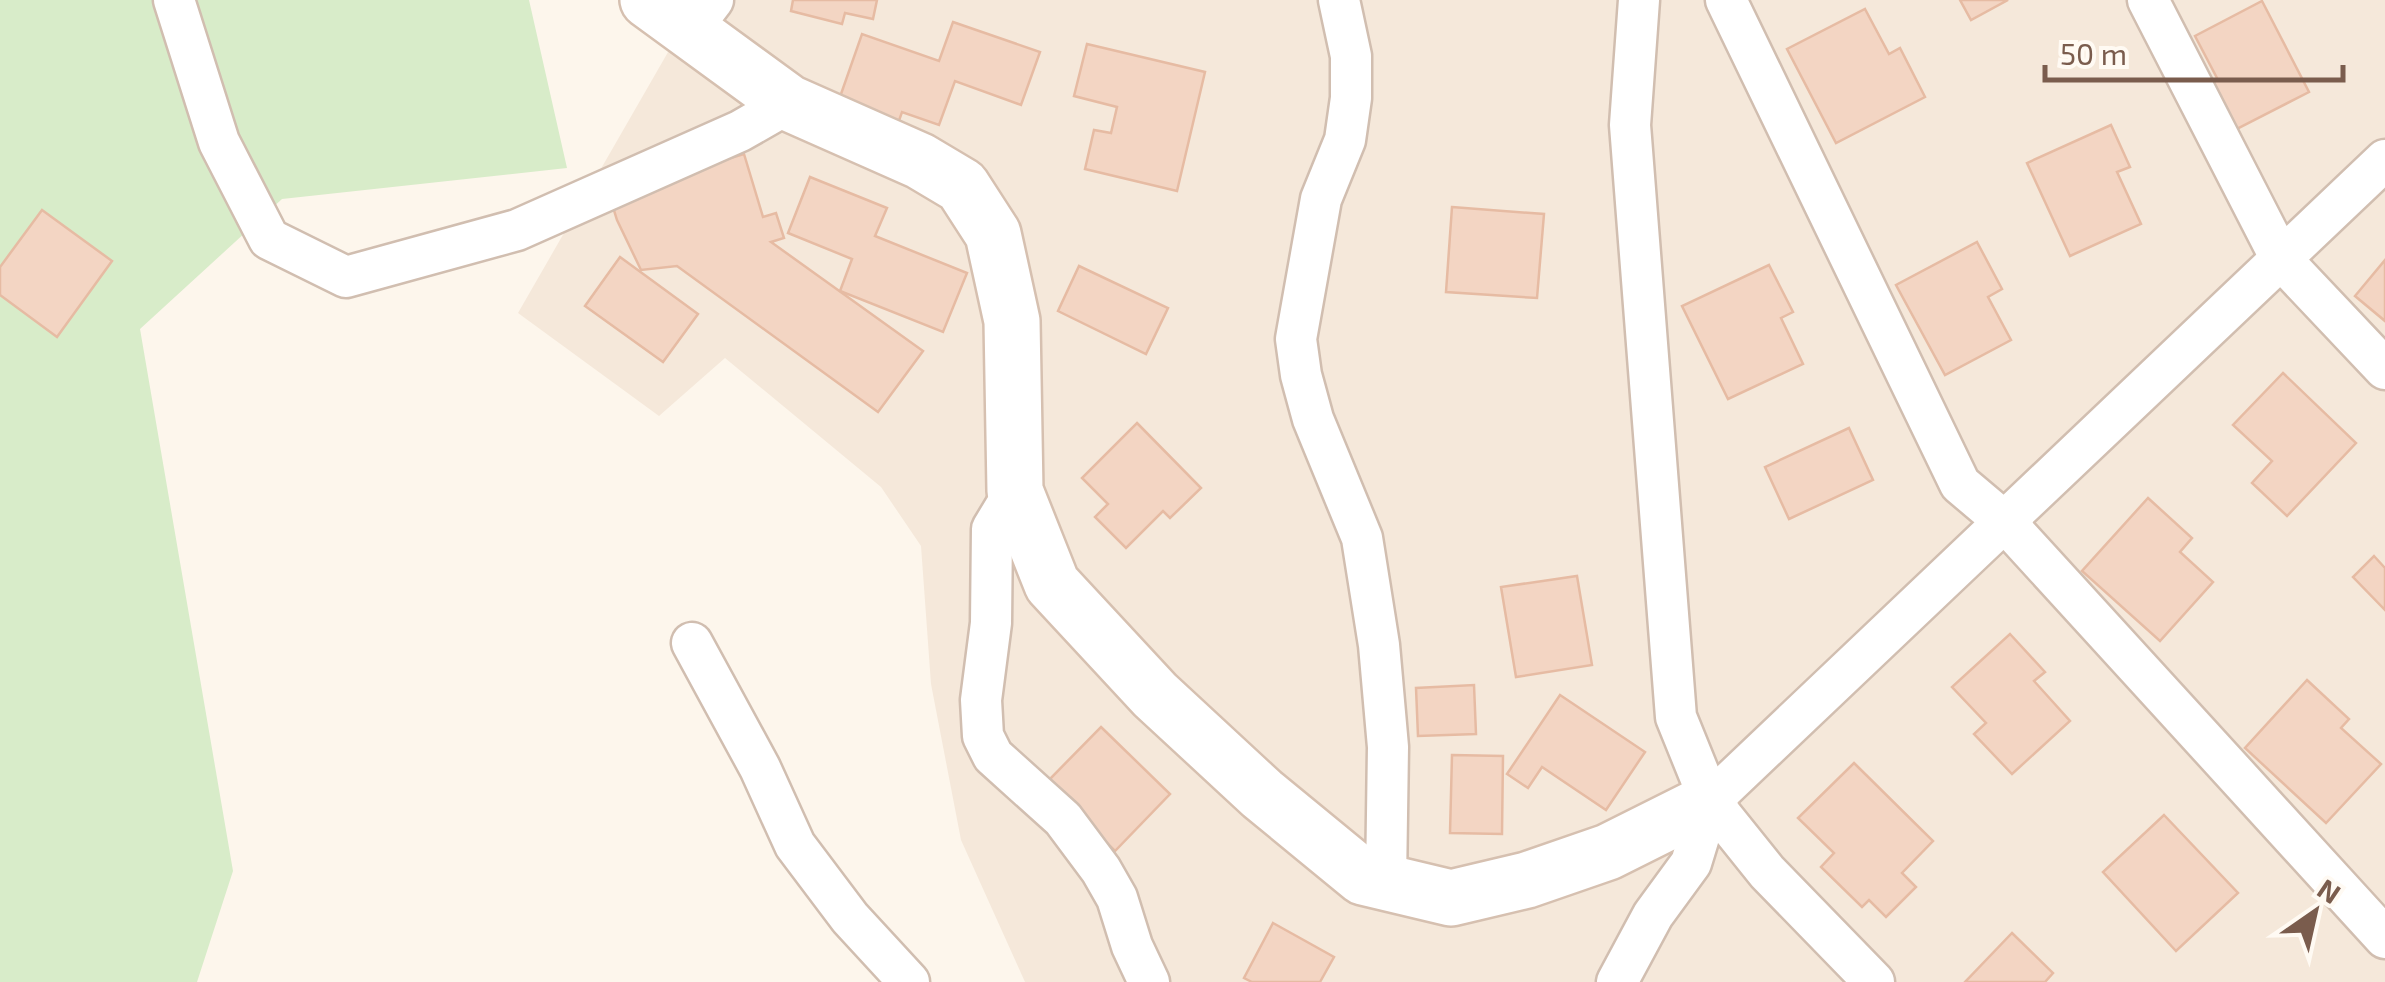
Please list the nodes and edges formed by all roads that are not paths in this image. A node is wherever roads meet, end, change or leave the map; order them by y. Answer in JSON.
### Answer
{"nodes":[{"id":1,"x":174,"y":0,"type":"edge"},
{"id":2,"x":1339,"y":0,"type":"edge"},
{"id":3,"x":1640,"y":0,"type":"edge"},
{"id":4,"x":1726,"y":0,"type":"edge"},
{"id":5,"x":2148,"y":0,"type":"edge"},
{"id":6,"x":684,"y":10,"type":"edge"},
{"id":7,"x":789,"y":103,"type":"junction"},
{"id":8,"x":2385,"y":160,"type":"edge"},
{"id":9,"x":2281,"y":260,"type":"junction"},
{"id":10,"x":2385,"y":368,"type":"edge"},
{"id":11,"x":1014,"y":491,"type":"junction"},
{"id":12,"x":2005,"y":522,"type":"junction"},
{"id":13,"x":692,"y":643,"type":"dead end"},
{"id":14,"x":1710,"y":801,"type":"junction"},
{"id":15,"x":1386,"y":882,"type":"junction"},
{"id":16,"x":2385,"y":938,"type":"edge"},
{"id":17,"x":909,"y":982,"type":"edge"},
{"id":18,"x":1148,"y":982,"type":"edge"},
{"id":19,"x":1617,"y":982,"type":"edge"},
{"id":20,"x":1874,"y":982,"type":"edge"}],
"edges":[{"from":1,"to":7,"type":"street"},
{"from":2,"to":15,"type":"street"},
{"from":3,"to":14,"type":"street"},
{"from":4,"to":12,"type":"street"},
{"from":5,"to":9,"type":"street"},
{"from":6,"to":7,"type":"street"},
{"from":7,"to":11,"type":"street"},
{"from":8,"to":9,"type":"street"},
{"from":9,"to":10,"type":"street"},
{"from":9,"to":12,"type":"street"},
{"from":11,"to":15,"type":"street"},
{"from":11,"to":18,"type":"street"},
{"from":12,"to":14,"type":"street"},
{"from":12,"to":16,"type":"street"},
{"from":13,"to":17,"type":"street"},
{"from":14,"to":15,"type":"street"},
{"from":14,"to":19,"type":"street"},
{"from":14,"to":20,"type":"street"}]}
